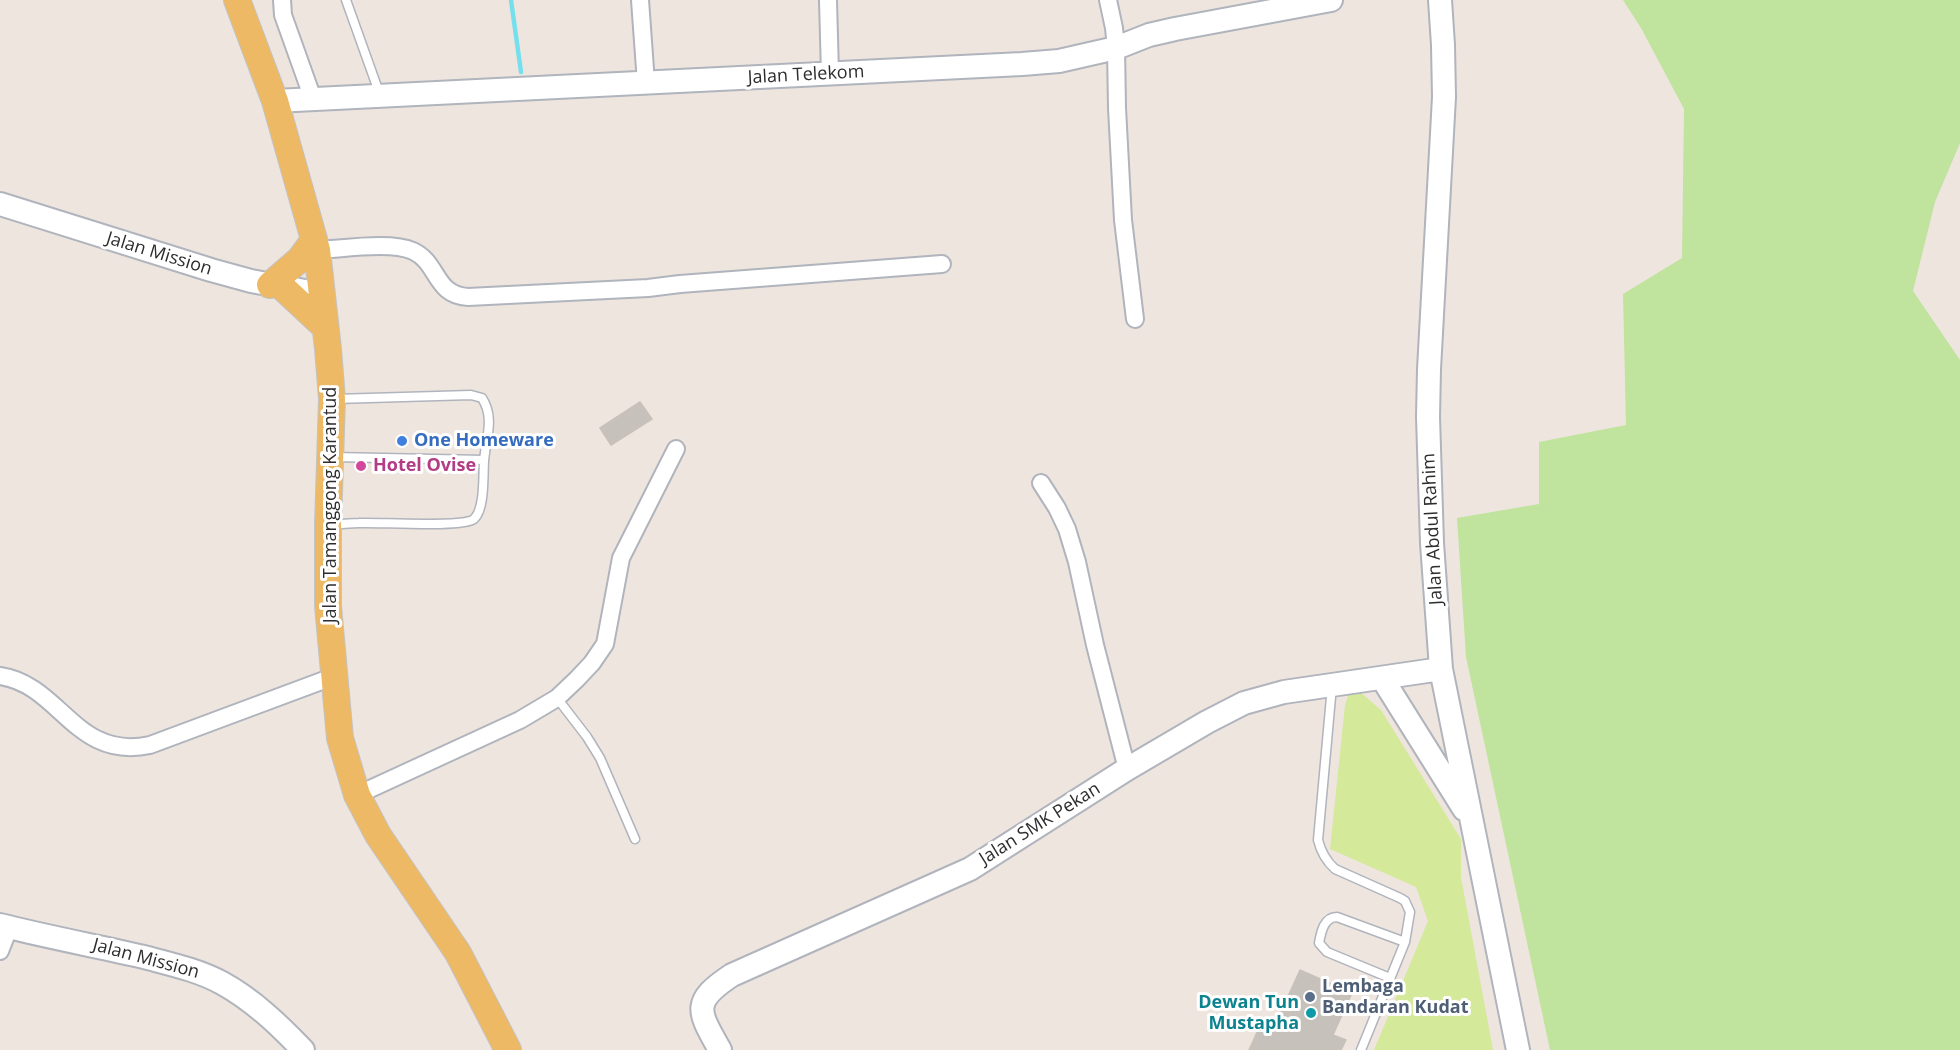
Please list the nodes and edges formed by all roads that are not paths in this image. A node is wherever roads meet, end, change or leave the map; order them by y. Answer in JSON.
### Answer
{"nodes":[{"id":1,"x":237,"y":0,"type":"edge"},
{"id":2,"x":282,"y":0,"type":"edge"},
{"id":3,"x":346,"y":0,"type":"edge"},
{"id":4,"x":640,"y":0,"type":"edge"},
{"id":5,"x":828,"y":0,"type":"edge"},
{"id":6,"x":1108,"y":0,"type":"edge"},
{"id":7,"x":1331,"y":0,"type":"edge"},
{"id":8,"x":1440,"y":0,"type":"edge"},
{"id":9,"x":1264,"y":6,"type":"edge"},
{"id":10,"x":1116,"y":48,"type":"junction"},
{"id":11,"x":830,"y":74,"type":"junction"},
{"id":12,"x":646,"y":83,"type":"junction"},
{"id":13,"x":381,"y":96,"type":"junction"},
{"id":14,"x":314,"y":99,"type":"junction"},
{"id":15,"x":275,"y":101,"type":"junction"},
{"id":16,"x":0,"y":204,"type":"edge"},
{"id":17,"x":315,"y":245,"type":"junction"},
{"id":18,"x":942,"y":264,"type":"dead end"},
{"id":19,"x":276,"y":286,"type":"junction"},
{"id":20,"x":321,"y":294,"type":"junction"},
{"id":21,"x":1135,"y":319,"type":"dead end"},
{"id":22,"x":326,"y":327,"type":"junction"},
{"id":23,"x":332,"y":399,"type":"junction"},
{"id":24,"x":676,"y":449,"type":"dead end"},
{"id":25,"x":331,"y":457,"type":"junction"},
{"id":26,"x":484,"y":460,"type":"junction"},
{"id":27,"x":1041,"y":483,"type":"dead end"},
{"id":28,"x":328,"y":525,"type":"junction"},
{"id":29,"x":1441,"y":669,"type":"junction"},
{"id":30,"x":0,"y":676,"type":"edge"},
{"id":31,"x":336,"y":676,"type":"junction"},
{"id":32,"x":1382,"y":678,"type":"junction"},
{"id":33,"x":1332,"y":685,"type":"junction"},
{"id":34,"x":557,"y":698,"type":"junction"},
{"id":35,"x":1127,"y":769,"type":"junction"},
{"id":36,"x":357,"y":795,"type":"junction"},
{"id":37,"x":1471,"y":820,"type":"junction"},
{"id":38,"x":635,"y":839,"type":"dead end"},
{"id":39,"x":5,"y":926,"type":"edge"},
{"id":40,"x":1405,"y":942,"type":"junction"},
{"id":41,"x":0,"y":951,"type":"edge"},
{"id":42,"x":1390,"y":978,"type":"junction"},
{"id":43,"x":303,"y":1050,"type":"edge"},
{"id":44,"x":508,"y":1050,"type":"edge"},
{"id":45,"x":720,"y":1050,"type":"edge"},
{"id":46,"x":1361,"y":1050,"type":"edge"},
{"id":47,"x":1518,"y":1050,"type":"edge"}],
"edges":[{"from":1,"to":15,"type":"main road","name":"Jalan Tamanggong Karantud"},
{"from":2,"to":14,"type":"street"},
{"from":3,"to":13,"type":"lane"},
{"from":4,"to":12,"type":"street"},
{"from":5,"to":11,"type":"street"},
{"from":6,"to":10,"type":"street"},
{"from":7,"to":9,"type":"street","name":"Jalan Telekom"},
{"from":8,"to":29,"type":"street","name":"Jalan Abdul Rahim"},
{"from":9,"to":10,"type":"street","name":"Jalan Telekom"},
{"from":10,"to":11,"type":"street","name":"Jalan Telekom"},
{"from":10,"to":21,"type":"street"},
{"from":11,"to":12,"type":"street","name":"Jalan Telekom"},
{"from":12,"to":13,"type":"street","name":"Jalan Telekom"},
{"from":13,"to":14,"type":"street","name":"Jalan Telekom"},
{"from":14,"to":15,"type":"street","name":"Jalan Telekom"},
{"from":15,"to":17,"type":"main road","name":"Jalan Tamanggong Karantud"},
{"from":16,"to":19,"type":"street","name":"Jalan Mission"},
{"from":17,"to":18,"type":"street"},
{"from":17,"to":19,"type":"main road"},
{"from":17,"to":20,"type":"main road","name":"Jalan Tamanggong Karantud"},
{"from":19,"to":20,"type":"street","name":"Jalan Mission"},
{"from":19,"to":22,"type":"main road"},
{"from":20,"to":22,"type":"main road","name":"Jalan Tamanggong Karantud"},
{"from":22,"to":23,"type":"main road","name":"Jalan Tamanggong Karantud"},
{"from":23,"to":25,"type":"main road","name":"Jalan Tamanggong Karantud"},
{"from":23,"to":26,"type":"lane"},
{"from":24,"to":34,"type":"street"},
{"from":25,"to":26,"type":"lane"},
{"from":25,"to":28,"type":"main road","name":"Jalan Tamanggong Karantud"},
{"from":26,"to":28,"type":"lane"},
{"from":27,"to":35,"type":"street"},
{"from":28,"to":31,"type":"main road","name":"Jalan Tamanggong Karantud"},
{"from":29,"to":32,"type":"street","name":"Jalan SMK Pekan"},
{"from":29,"to":37,"type":"street","name":"Jalan Abdul Rahim"},
{"from":30,"to":31,"type":"street"},
{"from":31,"to":36,"type":"main road","name":"Jalan Tamanggong Karantud"},
{"from":32,"to":33,"type":"street","name":"Jalan SMK Pekan"},
{"from":32,"to":37,"type":"street"},
{"from":33,"to":35,"type":"street","name":"Jalan SMK Pekan"},
{"from":33,"to":40,"type":"lane"},
{"from":34,"to":36,"type":"street"},
{"from":34,"to":38,"type":"lane"},
{"from":35,"to":45,"type":"street","name":"Jalan SMK Pekan"},
{"from":36,"to":44,"type":"main road","name":"Jalan Tamanggong Karantud"},
{"from":37,"to":47,"type":"street","name":"Jalan Abdul Rahim"},
{"from":39,"to":41,"type":"street"},
{"from":39,"to":43,"type":"street","name":"Jalan Mission"},
{"from":40,"to":42,"type":"lane"},
{"from":40,"to":42,"type":"lane"},
{"from":42,"to":46,"type":"lane"}]}
